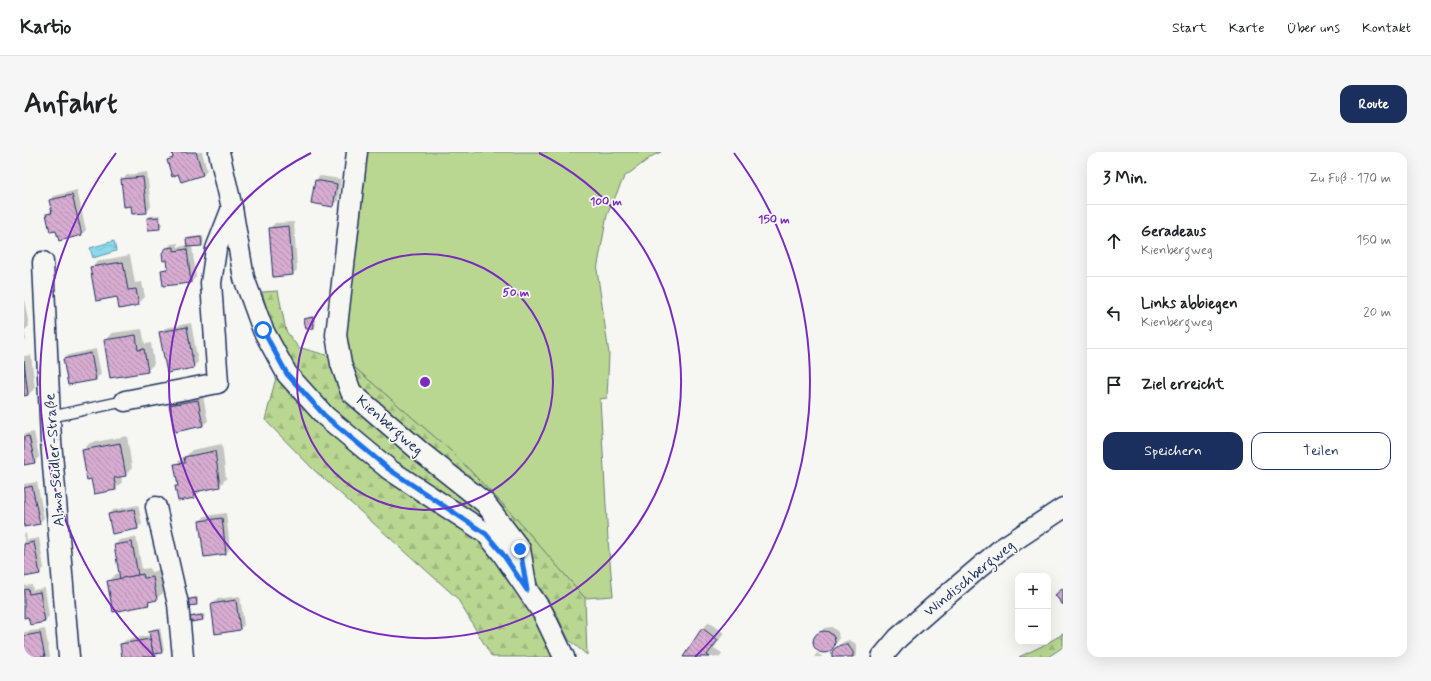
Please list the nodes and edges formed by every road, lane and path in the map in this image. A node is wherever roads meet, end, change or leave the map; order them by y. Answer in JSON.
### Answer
{"nodes":[{"id":1,"x":219,"y":152,"type":"edge"},
{"id":2,"x":356,"y":152,"type":"edge"},
{"id":3,"x":232,"y":208,"type":"junction"},
{"id":4,"x":43,"y":262,"type":"dead end"},
{"id":5,"x":125,"y":401,"type":"joint"},
{"id":6,"x":50,"y":417,"type":"junction"},
{"id":7,"x":156,"y":507,"type":"dead end"},
{"id":8,"x":1063,"y":508,"type":"edge"},
{"id":9,"x":527,"y":590,"type":"junction"},
{"id":10,"x":69,"y":657,"type":"edge"},
{"id":11,"x":183,"y":657,"type":"edge"},
{"id":12,"x":564,"y":657,"type":"edge"},
{"id":13,"x":882,"y":657,"type":"edge"}],
"edges":[{"from":1,"to":3,"type":"street","name":"Kienbergweg"},
{"from":2,"to":9,"type":"street","name":"Kienbergweg"},
{"from":3,"to":5,"type":"street"},
{"from":3,"to":9,"type":"street","name":"Kienbergweg"},
{"from":4,"to":6,"type":"street","name":"Alma Seidler-Straße"},
{"from":5,"to":6,"type":"lane"},
{"from":6,"to":10,"type":"street","name":"Alma Seidler-Straße"},
{"from":7,"to":11,"type":"street"},
{"from":8,"to":13,"type":"street","name":"Windischbergweg"},
{"from":9,"to":12,"type":"street","name":"Kienbergweg"}]}
